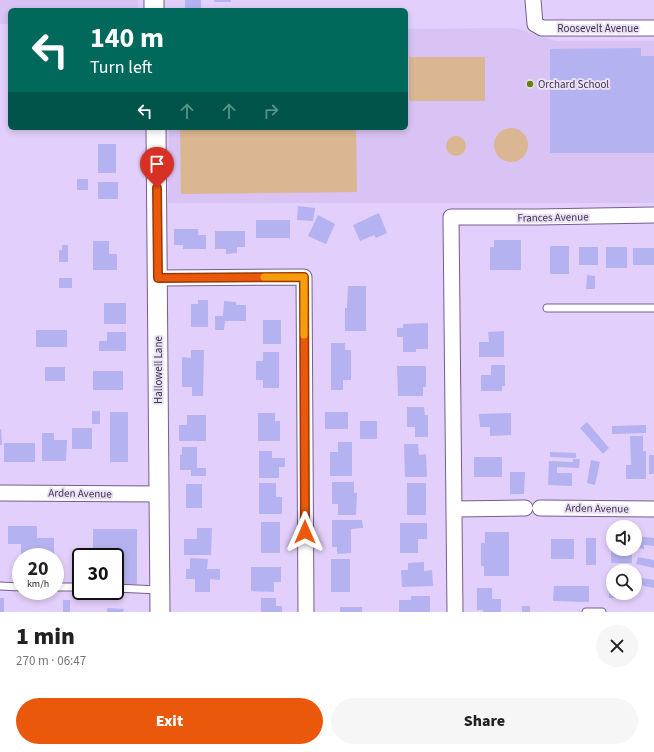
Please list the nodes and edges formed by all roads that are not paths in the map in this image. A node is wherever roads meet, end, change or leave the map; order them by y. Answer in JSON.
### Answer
{"nodes":[{"id":1,"x":533,"y":0,"type":"edge"},
{"id":2,"x":654,"y":28,"type":"edge"},
{"id":3,"x":156,"y":130,"type":"edge"},
{"id":4,"x":654,"y":215,"type":"edge"},
{"id":5,"x":158,"y":278,"type":"junction"},
{"id":6,"x":547,"y":308,"type":"dead end"},
{"id":7,"x":654,"y":308,"type":"edge"},
{"id":8,"x":0,"y":492,"type":"edge"},
{"id":9,"x":159,"y":494,"type":"junction"},
{"id":10,"x":525,"y":508,"type":"dead end"},
{"id":11,"x":540,"y":508,"type":"dead end"},
{"id":12,"x":455,"y":509,"type":"junction"},
{"id":13,"x":654,"y":509,"type":"edge"},
{"id":14,"x":0,"y":586,"type":"edge"},
{"id":15,"x":12,"y":586,"type":"edge"},
{"id":16,"x":124,"y":588,"type":"edge"},
{"id":17,"x":160,"y":590,"type":"junction"},
{"id":18,"x":160,"y":612,"type":"edge"},
{"id":19,"x":306,"y":612,"type":"edge"},
{"id":20,"x":455,"y":612,"type":"edge"},
{"id":21,"x":586,"y":612,"type":"edge"},
{"id":22,"x":602,"y":612,"type":"edge"}],
"edges":[{"from":1,"to":2,"type":"street","name":"Roosevelt Avenue"},
{"from":3,"to":5,"type":"street","name":"Hallowell Lane"},
{"from":4,"to":12,"type":"street","name":"Frances Avenue"},
{"from":5,"to":9,"type":"street","name":"Hallowell Lane"},
{"from":5,"to":19,"type":"street"},
{"from":6,"to":7,"type":"lane"},
{"from":8,"to":9,"type":"street","name":"Arden Avenue"},
{"from":9,"to":17,"type":"street","name":"Hallowell Lane"},
{"from":10,"to":12,"type":"street"},
{"from":11,"to":13,"type":"street","name":"Arden Avenue"},
{"from":12,"to":20,"type":"street"},
{"from":14,"to":15,"type":"lane"},
{"from":16,"to":17,"type":"lane"},
{"from":17,"to":18,"type":"street","name":"Hallowell Lane"},
{"from":21,"to":22,"type":"lane"}]}
